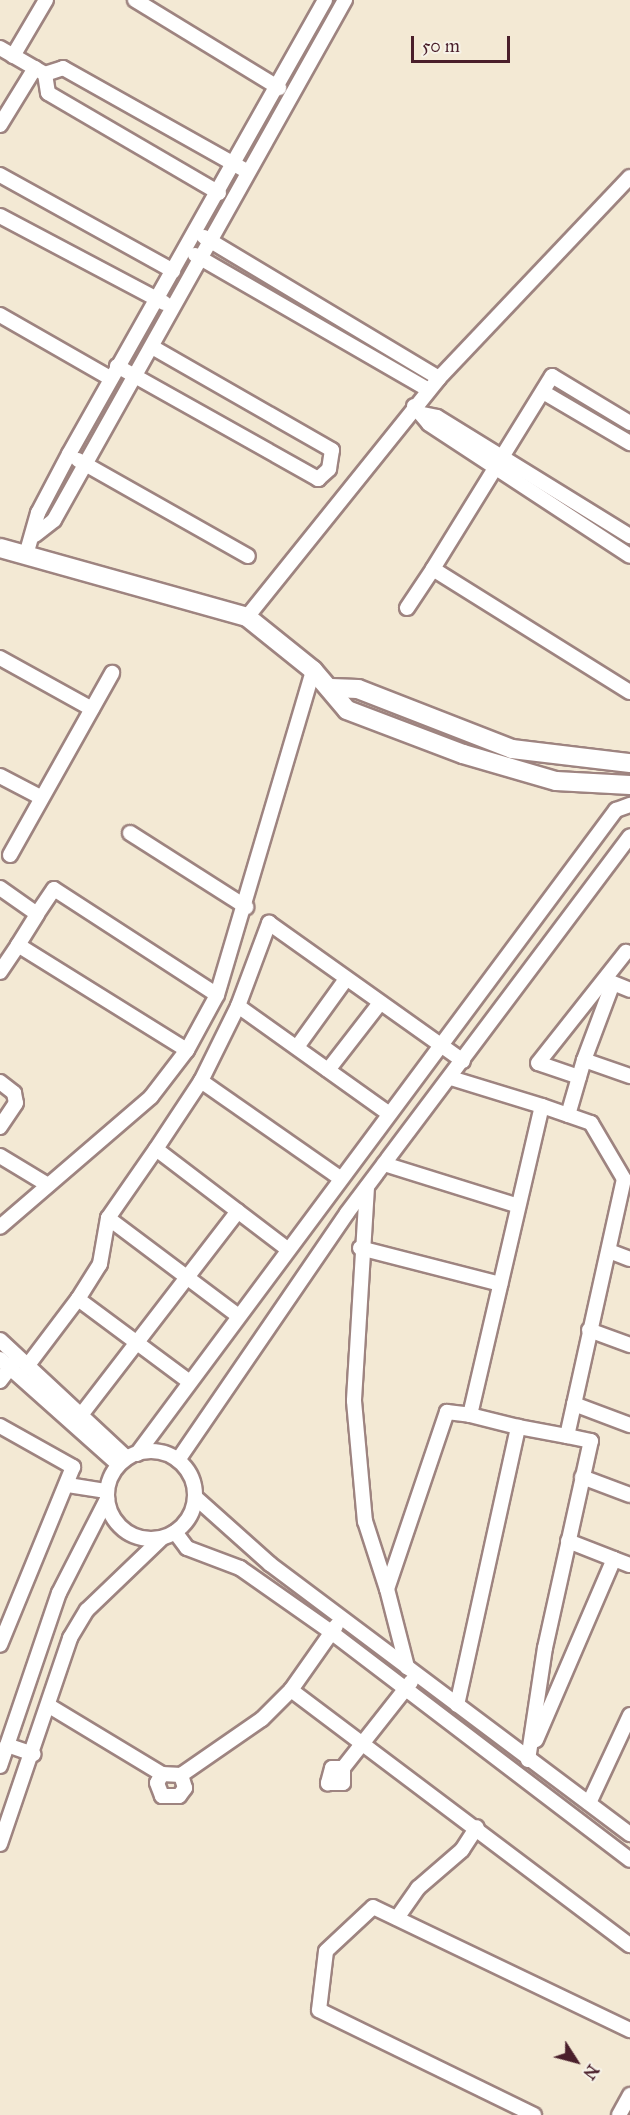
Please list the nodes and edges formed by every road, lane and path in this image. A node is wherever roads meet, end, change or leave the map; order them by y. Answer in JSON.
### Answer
{"nodes":[{"id":1,"x":46,"y":0,"type":"edge"},
{"id":2,"x":135,"y":0,"type":"edge"},
{"id":3,"x":345,"y":0,"type":"edge"},
{"id":4,"x":320,"y":2,"type":"edge"},
{"id":5,"x":337,"y":14,"type":"junction"},
{"id":6,"x":0,"y":48,"type":"edge"},
{"id":7,"x":13,"y":56,"type":"junction"},
{"id":8,"x":40,"y":71,"type":"junction"},
{"id":9,"x":279,"y":88,"type":"junction"},
{"id":10,"x":0,"y":125,"type":"edge"},
{"id":11,"x":235,"y":165,"type":"junction"},
{"id":12,"x":250,"y":173,"type":"junction"},
{"id":13,"x":0,"y":175,"type":"edge"},
{"id":14,"x":630,"y":177,"type":"edge"},
{"id":15,"x":219,"y":193,"type":"junction"},
{"id":16,"x":0,"y":216,"type":"edge"},
{"id":17,"x":195,"y":233,"type":"junction"},
{"id":18,"x":211,"y":242,"type":"junction"},
{"id":19,"x":186,"y":250,"type":"junction"},
{"id":20,"x":202,"y":260,"type":"junction"},
{"id":21,"x":173,"y":271,"type":"junction"},
{"id":22,"x":158,"y":300,"type":"junction"},
{"id":23,"x":174,"y":309,"type":"junction"},
{"id":24,"x":0,"y":315,"type":"edge"},
{"id":25,"x":152,"y":347,"type":"junction"},
{"id":26,"x":117,"y":366,"type":"junction"},
{"id":27,"x":134,"y":376,"type":"junction"},
{"id":28,"x":110,"y":378,"type":"junction"},
{"id":29,"x":439,"y":378,"type":"junction"},
{"id":30,"x":429,"y":390,"type":"junction"},
{"id":31,"x":543,"y":392,"type":"junction"},
{"id":32,"x":419,"y":410,"type":"junction"},
{"id":33,"x":630,"y":423,"type":"edge"},
{"id":34,"x":630,"y":443,"type":"edge"},
{"id":35,"x":69,"y":454,"type":"junction"},
{"id":36,"x":500,"y":463,"type":"junction"},
{"id":37,"x":86,"y":465,"type":"junction"},
{"id":38,"x":35,"y":535,"type":"junction"},
{"id":39,"x":630,"y":536,"type":"edge"},
{"id":40,"x":0,"y":548,"type":"edge"},
{"id":41,"x":26,"y":555,"type":"junction"},
{"id":42,"x":248,"y":556,"type":"dead end"},
{"id":43,"x":630,"y":556,"type":"edge"},
{"id":44,"x":433,"y":569,"type":"junction"},
{"id":45,"x":407,"y":608,"type":"dead end"},
{"id":46,"x":247,"y":617,"type":"junction"},
{"id":47,"x":0,"y":658,"type":"edge"},
{"id":48,"x":313,"y":670,"type":"junction"},
{"id":49,"x":112,"y":673,"type":"dead end"},
{"id":50,"x":331,"y":688,"type":"junction"},
{"id":51,"x":630,"y":692,"type":"edge"},
{"id":52,"x":92,"y":709,"type":"junction"},
{"id":53,"x":630,"y":763,"type":"edge"},
{"id":54,"x":0,"y":776,"type":"edge"},
{"id":55,"x":630,"y":785,"type":"edge"},
{"id":56,"x":42,"y":798,"type":"junction"},
{"id":57,"x":630,"y":805,"type":"edge"},
{"id":58,"x":130,"y":833,"type":"dead end"},
{"id":59,"x":630,"y":836,"type":"edge"},
{"id":60,"x":10,"y":855,"type":"dead end"},
{"id":61,"x":0,"y":888,"type":"edge"},
{"id":62,"x":246,"y":907,"type":"junction"},
{"id":63,"x":37,"y":915,"type":"junction"},
{"id":64,"x":18,"y":945,"type":"junction"},
{"id":65,"x":628,"y":948,"type":"edge"},
{"id":66,"x":0,"y":972,"type":"edge"},
{"id":67,"x":346,"y":979,"type":"junction"},
{"id":68,"x":613,"y":983,"type":"junction"},
{"id":69,"x":630,"y":990,"type":"edge"},
{"id":70,"x":217,"y":995,"type":"junction"},
{"id":71,"x":380,"y":1003,"type":"junction"},
{"id":72,"x":238,"y":1006,"type":"junction"},
{"id":73,"x":297,"y":1047,"type":"junction"},
{"id":74,"x":441,"y":1047,"type":"junction"},
{"id":75,"x":187,"y":1050,"type":"junction"},
{"id":76,"x":584,"y":1060,"type":"junction"},
{"id":77,"x":463,"y":1061,"type":"junction"},
{"id":78,"x":328,"y":1070,"type":"junction"},
{"id":79,"x":630,"y":1076,"type":"edge"},
{"id":80,"x":579,"y":1077,"type":"junction"},
{"id":81,"x":451,"y":1078,"type":"junction"},
{"id":82,"x":201,"y":1081,"type":"junction"},
{"id":83,"x":0,"y":1082,"type":"edge"},
{"id":84,"x":542,"y":1106,"type":"junction"},
{"id":85,"x":388,"y":1113,"type":"junction"},
{"id":86,"x":568,"y":1115,"type":"junction"},
{"id":87,"x":0,"y":1126,"type":"edge"},
{"id":88,"x":156,"y":1149,"type":"junction"},
{"id":89,"x":0,"y":1156,"type":"edge"},
{"id":90,"x":384,"y":1164,"type":"junction"},
{"id":91,"x":340,"y":1178,"type":"junction"},
{"id":92,"x":627,"y":1180,"type":"edge"},
{"id":93,"x":48,"y":1185,"type":"junction"},
{"id":94,"x":367,"y":1187,"type":"junction"},
{"id":95,"x":325,"y":1196,"type":"junction"},
{"id":96,"x":516,"y":1205,"type":"junction"},
{"id":97,"x":238,"y":1211,"type":"junction"},
{"id":98,"x":347,"y":1213,"type":"junction"},
{"id":99,"x":108,"y":1218,"type":"junction"},
{"id":100,"x":0,"y":1227,"type":"edge"},
{"id":101,"x":286,"y":1248,"type":"junction"},
{"id":102,"x":360,"y":1248,"type":"junction"},
{"id":103,"x":609,"y":1251,"type":"junction"},
{"id":104,"x":630,"y":1259,"type":"edge"},
{"id":105,"x":187,"y":1278,"type":"junction"},
{"id":106,"x":500,"y":1284,"type":"junction"},
{"id":107,"x":78,"y":1299,"type":"junction"},
{"id":108,"x":236,"y":1314,"type":"junction"},
{"id":109,"x":589,"y":1330,"type":"junction"},
{"id":110,"x":0,"y":1340,"type":"edge"},
{"id":111,"x":137,"y":1343,"type":"junction"},
{"id":112,"x":630,"y":1345,"type":"edge"},
{"id":113,"x":14,"y":1362,"type":"edge"},
{"id":114,"x":187,"y":1380,"type":"junction"},
{"id":115,"x":0,"y":1381,"type":"edge"},
{"id":116,"x":573,"y":1404,"type":"junction"},
{"id":117,"x":81,"y":1415,"type":"junction"},
{"id":118,"x":470,"y":1415,"type":"junction"},
{"id":119,"x":630,"y":1425,"type":"edge"},
{"id":120,"x":0,"y":1426,"type":"edge"},
{"id":121,"x":518,"y":1427,"type":"junction"},
{"id":122,"x":567,"y":1436,"type":"junction"},
{"id":123,"x":128,"y":1459,"type":"junction"},
{"id":124,"x":177,"y":1460,"type":"junction"},
{"id":125,"x":582,"y":1477,"type":"junction"},
{"id":126,"x":68,"y":1485,"type":"junction"},
{"id":127,"x":107,"y":1495,"type":"junction"},
{"id":128,"x":630,"y":1495,"type":"edge"},
{"id":129,"x":195,"y":1497,"type":"junction"},
{"id":130,"x":168,"y":1535,"type":"junction"},
{"id":131,"x":568,"y":1541,"type":"junction"},
{"id":132,"x":614,"y":1559,"type":"junction"},
{"id":133,"x":630,"y":1565,"type":"edge"},
{"id":134,"x":387,"y":1588,"type":"junction"},
{"id":135,"x":341,"y":1618,"type":"junction"},
{"id":136,"x":331,"y":1632,"type":"junction"},
{"id":137,"x":0,"y":1645,"type":"edge"},
{"id":138,"x":412,"y":1671,"type":"junction"},
{"id":139,"x":406,"y":1688,"type":"junction"},
{"id":140,"x":291,"y":1690,"type":"junction"},
{"id":141,"x":457,"y":1705,"type":"junction"},
{"id":142,"x":51,"y":1707,"type":"junction"},
{"id":143,"x":630,"y":1715,"type":"edge"},
{"id":144,"x":362,"y":1742,"type":"junction"},
{"id":145,"x":7,"y":1745,"type":"junction"},
{"id":146,"x":33,"y":1754,"type":"junction"},
{"id":147,"x":528,"y":1760,"type":"junction"},
{"id":148,"x":0,"y":1766,"type":"edge"},
{"id":149,"x":343,"y":1768,"type":"dead end"},
{"id":150,"x":162,"y":1774,"type":"junction"},
{"id":151,"x":181,"y":1775,"type":"junction"},
{"id":152,"x":589,"y":1803,"type":"junction"},
{"id":153,"x":477,"y":1827,"type":"junction"},
{"id":154,"x":630,"y":1834,"type":"edge"},
{"id":155,"x":0,"y":1844,"type":"edge"},
{"id":156,"x":630,"y":1860,"type":"edge"},
{"id":157,"x":397,"y":1918,"type":"junction"},
{"id":158,"x":630,"y":1945,"type":"edge"},
{"id":159,"x":630,"y":2030,"type":"edge"},
{"id":160,"x":630,"y":2096,"type":"edge"},
{"id":161,"x":534,"y":2115,"type":"edge"},
{"id":162,"x":620,"y":2115,"type":"edge"}],
"edges":[{"from":1,"to":7,"type":"street"},
{"from":2,"to":9,"type":"street"},
{"from":3,"to":5,"type":"street"},
{"from":4,"to":5,"type":"street"},
{"from":4,"to":9,"type":"street"},
{"from":5,"to":12,"type":"street"},
{"from":6,"to":7,"type":"street"},
{"from":7,"to":8,"type":"street"},
{"from":8,"to":10,"type":"street"},
{"from":8,"to":11,"type":"street"},
{"from":8,"to":15,"type":"street"},
{"from":9,"to":11,"type":"street"},
{"from":11,"to":12,"type":"street"},
{"from":11,"to":15,"type":"street"},
{"from":12,"to":18,"type":"street"},
{"from":13,"to":21,"type":"street"},
{"from":14,"to":29,"type":"street"},
{"from":15,"to":17,"type":"street"},
{"from":16,"to":22,"type":"street"},
{"from":17,"to":18,"type":"street"},
{"from":17,"to":19,"type":"street"},
{"from":18,"to":20,"type":"street"},
{"from":18,"to":29,"type":"street"},
{"from":19,"to":20,"type":"street"},
{"from":19,"to":21,"type":"street"},
{"from":20,"to":23,"type":"street"},
{"from":20,"to":30,"type":"street"},
{"from":21,"to":22,"type":"street"},
{"from":22,"to":23,"type":"street"},
{"from":22,"to":26,"type":"street"},
{"from":23,"to":25,"type":"street"},
{"from":24,"to":28,"type":"street"},
{"from":25,"to":27,"type":"street"},
{"from":25,"to":27,"type":"street"},
{"from":26,"to":27,"type":"street"},
{"from":26,"to":28,"type":"street"},
{"from":27,"to":37,"type":"street"},
{"from":28,"to":35,"type":"street"},
{"from":29,"to":30,"type":"street"},
{"from":30,"to":32,"type":"street"},
{"from":31,"to":33,"type":"street"},
{"from":31,"to":34,"type":"street"},
{"from":31,"to":36,"type":"street"},
{"from":32,"to":36,"type":"street"},
{"from":32,"to":46,"type":"street"},
{"from":35,"to":37,"type":"street"},
{"from":35,"to":38,"type":"street"},
{"from":36,"to":39,"type":"street"},
{"from":36,"to":43,"type":"street"},
{"from":36,"to":44,"type":"street"},
{"from":37,"to":38,"type":"street"},
{"from":37,"to":42,"type":"street"},
{"from":38,"to":41,"type":"street"},
{"from":40,"to":41,"type":"street"},
{"from":41,"to":46,"type":"street"},
{"from":44,"to":45,"type":"street"},
{"from":44,"to":51,"type":"street"},
{"from":46,"to":48,"type":"street"},
{"from":47,"to":52,"type":"street"},
{"from":48,"to":50,"type":"street"},
{"from":48,"to":62,"type":"street"},
{"from":49,"to":52,"type":"street"},
{"from":50,"to":53,"type":"street"},
{"from":50,"to":55,"type":"street"},
{"from":52,"to":56,"type":"street"},
{"from":54,"to":56,"type":"street"},
{"from":56,"to":60,"type":"street"},
{"from":57,"to":74,"type":"street"},
{"from":58,"to":62,"type":"street"},
{"from":59,"to":77,"type":"street"},
{"from":61,"to":63,"type":"street"},
{"from":62,"to":70,"type":"street"},
{"from":63,"to":64,"type":"street"},
{"from":63,"to":70,"type":"street"},
{"from":64,"to":66,"type":"street"},
{"from":64,"to":75,"type":"street"},
{"from":65,"to":68,"type":"street"},
{"from":65,"to":80,"type":"street"},
{"from":67,"to":71,"type":"street"},
{"from":67,"to":72,"type":"street"},
{"from":67,"to":73,"type":"street"},
{"from":68,"to":69,"type":"street"},
{"from":68,"to":76,"type":"street"},
{"from":70,"to":75,"type":"street"},
{"from":71,"to":74,"type":"street"},
{"from":71,"to":78,"type":"street"},
{"from":72,"to":73,"type":"street"},
{"from":72,"to":82,"type":"street"},
{"from":73,"to":78,"type":"street"},
{"from":74,"to":77,"type":"street"},
{"from":74,"to":85,"type":"street"},
{"from":75,"to":93,"type":"street"},
{"from":76,"to":79,"type":"street"},
{"from":76,"to":80,"type":"street"},
{"from":77,"to":81,"type":"street"},
{"from":78,"to":85,"type":"street"},
{"from":80,"to":86,"type":"street"},
{"from":81,"to":84,"type":"street"},
{"from":81,"to":90,"type":"street"},
{"from":82,"to":88,"type":"street"},
{"from":82,"to":91,"type":"street"},
{"from":83,"to":87,"type":"street"},
{"from":84,"to":86,"type":"street"},
{"from":84,"to":96,"type":"street"},
{"from":85,"to":91,"type":"street"},
{"from":86,"to":92,"type":"street"},
{"from":88,"to":97,"type":"street"},
{"from":88,"to":99,"type":"street"},
{"from":89,"to":93,"type":"street"},
{"from":90,"to":94,"type":"street"},
{"from":90,"to":96,"type":"street"},
{"from":91,"to":95,"type":"street"},
{"from":92,"to":103,"type":"street"},
{"from":93,"to":100,"type":"street"},
{"from":94,"to":98,"type":"street"},
{"from":94,"to":102,"type":"street"},
{"from":95,"to":98,"type":"street"},
{"from":95,"to":101,"type":"street"},
{"from":96,"to":106,"type":"street"},
{"from":97,"to":101,"type":"street"},
{"from":97,"to":105,"type":"street"},
{"from":98,"to":124,"type":"street"},
{"from":99,"to":105,"type":"street"},
{"from":99,"to":107,"type":"street"},
{"from":101,"to":108,"type":"street"},
{"from":102,"to":106,"type":"street"},
{"from":102,"to":134,"type":"street"},
{"from":103,"to":104,"type":"street"},
{"from":103,"to":109,"type":"street"},
{"from":105,"to":108,"type":"street"},
{"from":105,"to":111,"type":"street"},
{"from":106,"to":118,"type":"street"},
{"from":107,"to":111,"type":"street"},
{"from":107,"to":113,"type":"street"},
{"from":108,"to":114,"type":"street"},
{"from":109,"to":112,"type":"street"},
{"from":109,"to":116,"type":"street"},
{"from":110,"to":113,"type":"street"},
{"from":111,"to":114,"type":"street"},
{"from":111,"to":117,"type":"street"},
{"from":113,"to":115,"type":"street"},
{"from":113,"to":117,"type":"street"},
{"from":113,"to":123,"type":"street"},
{"from":114,"to":123,"type":"street"},
{"from":116,"to":119,"type":"street"},
{"from":116,"to":122,"type":"street"},
{"from":117,"to":123,"type":"street"},
{"from":118,"to":121,"type":"street"},
{"from":118,"to":134,"type":"street"},
{"from":120,"to":126,"type":"street"},
{"from":121,"to":122,"type":"street"},
{"from":121,"to":141,"type":"street"},
{"from":122,"to":125,"type":"street"},
{"from":123,"to":124,"type":"street"},
{"from":123,"to":127,"type":"street"},
{"from":124,"to":129,"type":"street"},
{"from":125,"to":128,"type":"street"},
{"from":125,"to":131,"type":"street"},
{"from":126,"to":127,"type":"street"},
{"from":126,"to":137,"type":"street"},
{"from":127,"to":130,"type":"street"},
{"from":127,"to":145,"type":"street"},
{"from":129,"to":130,"type":"street"},
{"from":129,"to":135,"type":"street"},
{"from":130,"to":136,"type":"street"},
{"from":130,"to":142,"type":"street"},
{"from":131,"to":132,"type":"street"},
{"from":131,"to":147,"type":"street"},
{"from":132,"to":133,"type":"street"},
{"from":132,"to":147,"type":"street"},
{"from":134,"to":138,"type":"street"},
{"from":135,"to":136,"type":"street"},
{"from":135,"to":138,"type":"street"},
{"from":136,"to":139,"type":"street"},
{"from":136,"to":140,"type":"street"},
{"from":138,"to":139,"type":"street"},
{"from":138,"to":141,"type":"street"},
{"from":139,"to":144,"type":"street"},
{"from":139,"to":156,"type":"street"},
{"from":140,"to":144,"type":"street"},
{"from":140,"to":151,"type":"street"},
{"from":141,"to":147,"type":"street"},
{"from":142,"to":146,"type":"street"},
{"from":142,"to":150,"type":"street"},
{"from":143,"to":152,"type":"street"},
{"from":144,"to":149,"type":"street"},
{"from":144,"to":153,"type":"street"},
{"from":145,"to":146,"type":"street"},
{"from":145,"to":148,"type":"street"},
{"from":146,"to":155,"type":"street"},
{"from":147,"to":152,"type":"street"},
{"from":150,"to":151,"type":"street"},
{"from":150,"to":151,"type":"street"},
{"from":152,"to":154,"type":"street"},
{"from":153,"to":157,"type":"street"},
{"from":153,"to":158,"type":"street"},
{"from":157,"to":159,"type":"street"},
{"from":157,"to":161,"type":"street"},
{"from":160,"to":162,"type":"street"}]}
